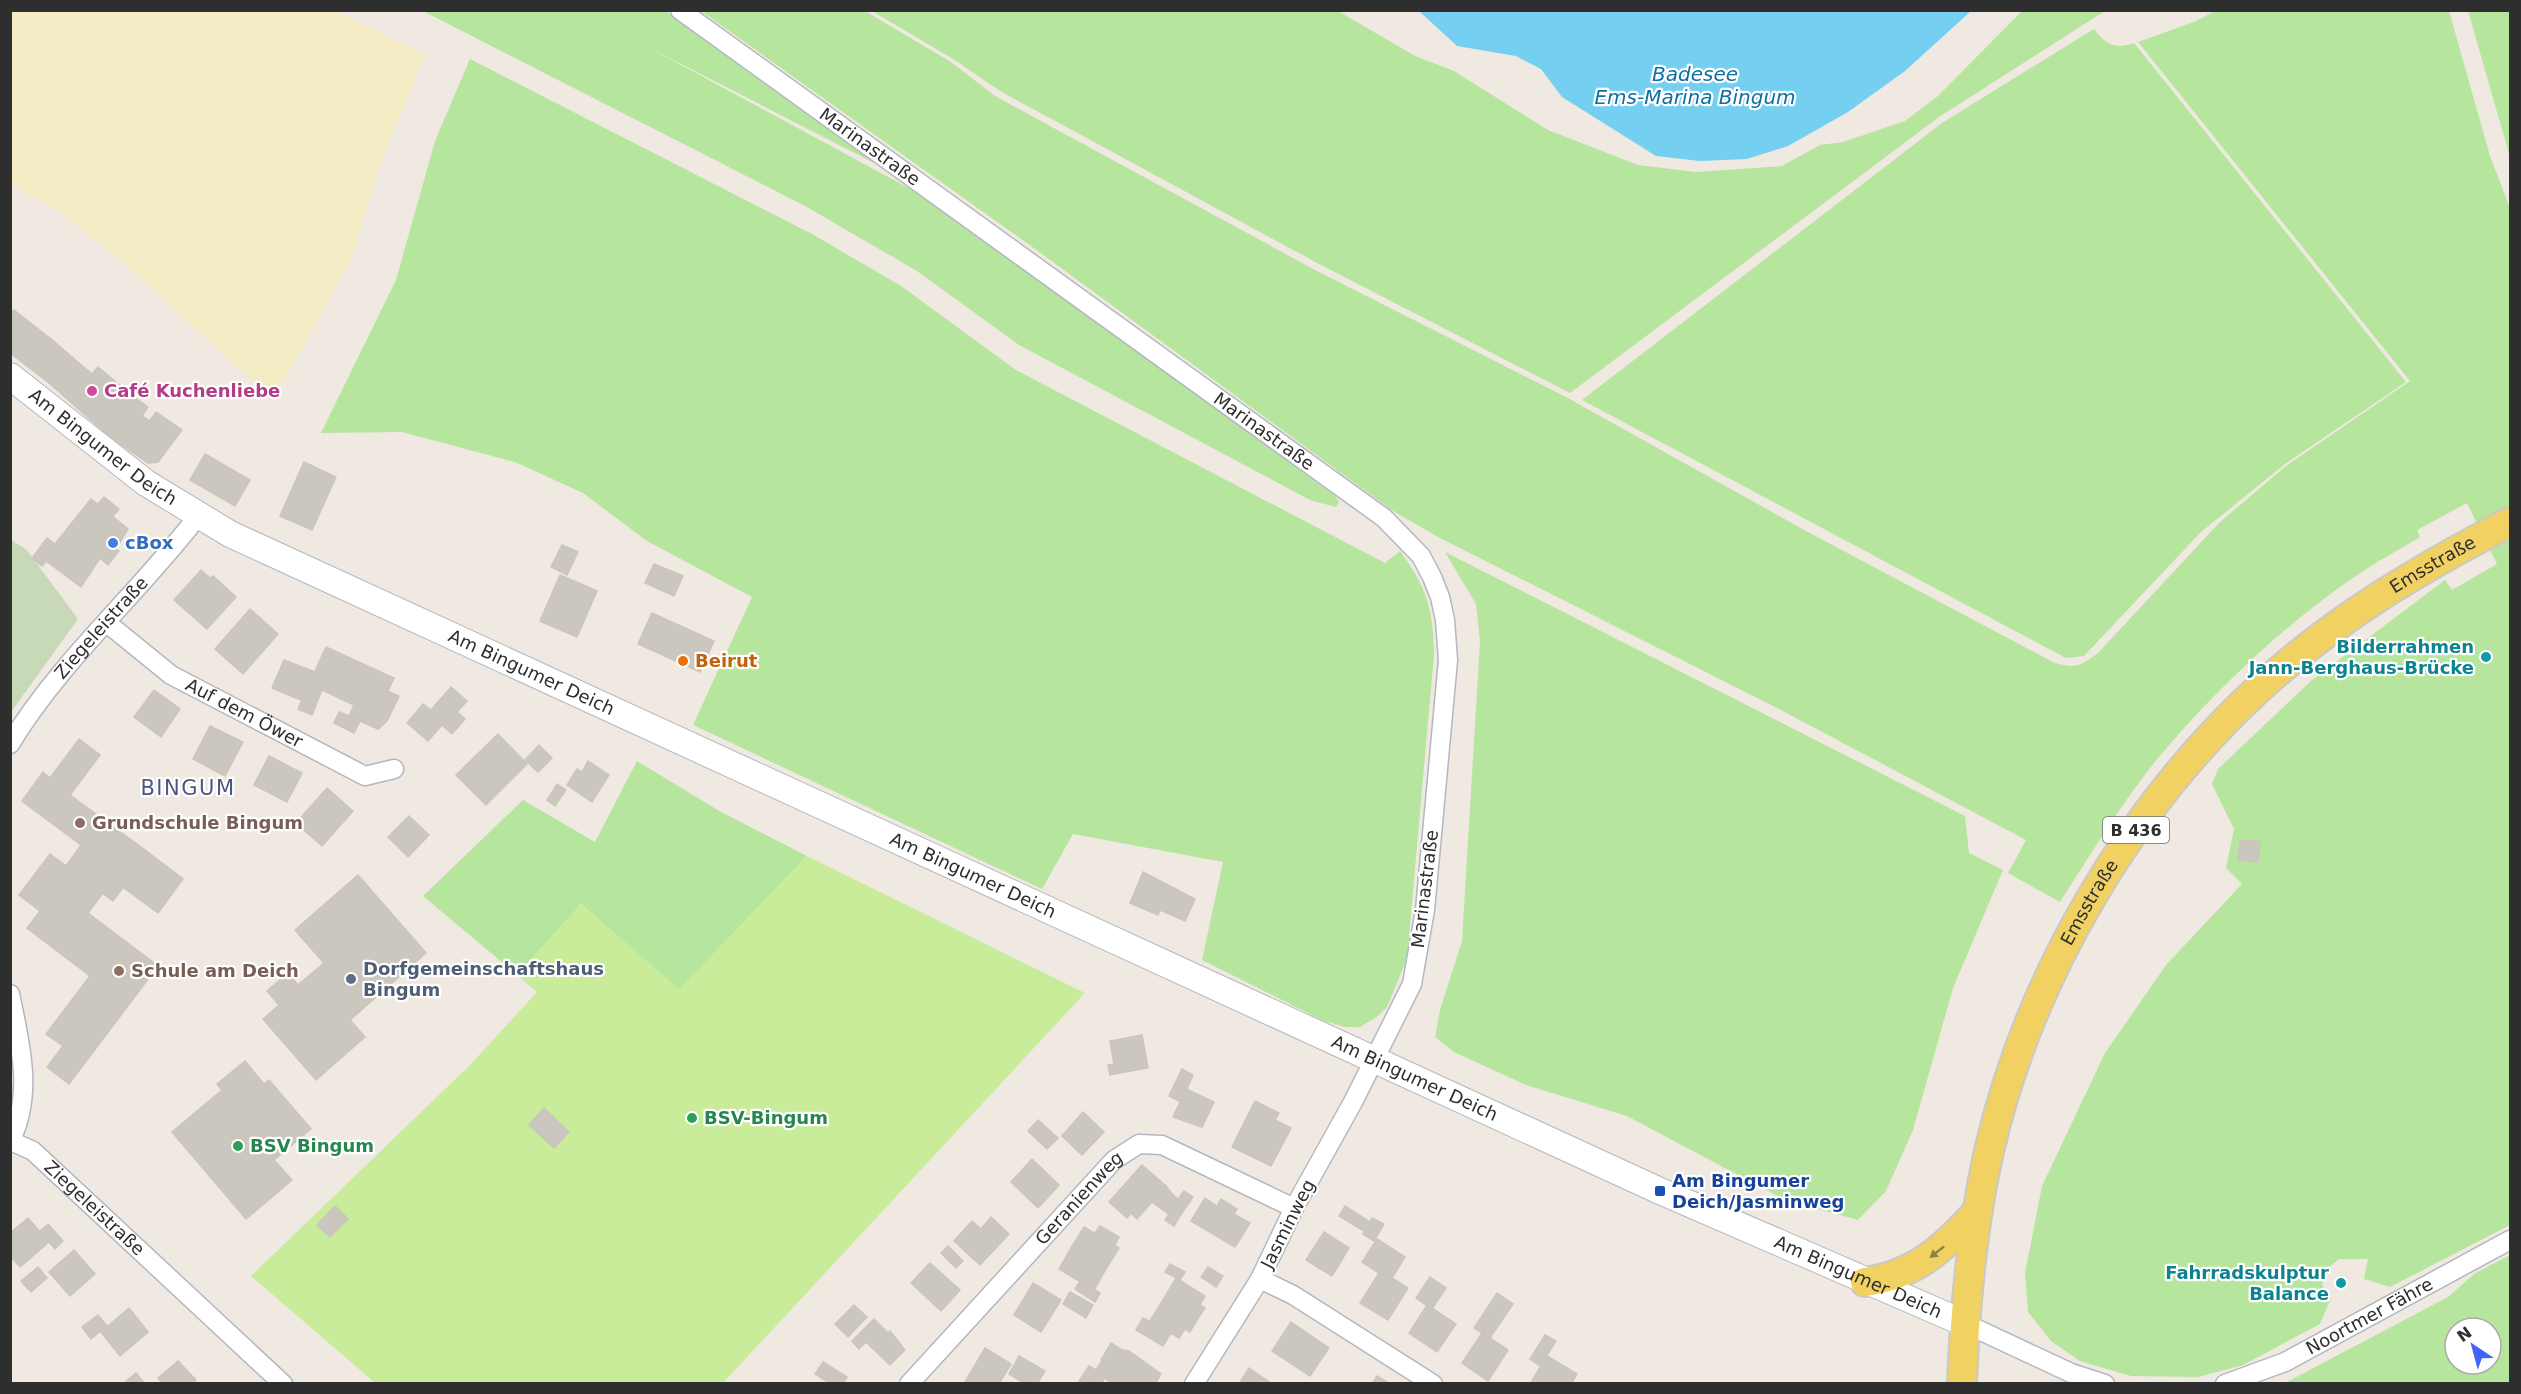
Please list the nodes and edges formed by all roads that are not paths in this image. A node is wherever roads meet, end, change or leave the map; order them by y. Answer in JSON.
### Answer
{"nodes":[{"id":1,"x":680,"y":10,"type":"edge"},
{"id":2,"x":10,"y":376,"type":"edge"},
{"id":3,"x":198,"y":516,"type":"junction"},
{"id":4,"x":2511,"y":522,"type":"edge"},
{"id":5,"x":107,"y":623,"type":"junction"},
{"id":6,"x":10,"y":744,"type":"edge"},
{"id":7,"x":394,"y":769,"type":"dead end"},
{"id":8,"x":10,"y":994,"type":"edge"},
{"id":9,"x":1374,"y":1060,"type":"junction"},
{"id":10,"x":11,"y":1141,"type":"edge"},
{"id":11,"x":1294,"y":1208,"type":"junction"},
{"id":12,"x":1978,"y":1211,"type":"junction"},
{"id":13,"x":2511,"y":1240,"type":"edge"},
{"id":14,"x":1260,"y":1279,"type":"junction"},
{"id":15,"x":1866,"y":1282,"type":"junction"},
{"id":16,"x":1964,"y":1323,"type":"junction"},
{"id":17,"x":283,"y":1383,"type":"edge"},
{"id":18,"x":909,"y":1383,"type":"edge"},
{"id":19,"x":1194,"y":1383,"type":"edge"},
{"id":20,"x":1433,"y":1383,"type":"edge"},
{"id":21,"x":1962,"y":1383,"type":"edge"},
{"id":22,"x":2104,"y":1383,"type":"edge"},
{"id":23,"x":2225,"y":1383,"type":"edge"}],
"edges":[{"from":1,"to":9,"type":"street","name":"Marinastraße"},
{"from":2,"to":3,"type":"main road","name":"Am Bingumer Deich"},
{"from":3,"to":5,"type":"street","name":"Ziegeleistraße"},
{"from":3,"to":9,"type":"main road","name":"Am Bingumer Deich"},
{"from":4,"to":12,"type":"main road","name":"Emsstraße","number":"B 436"},
{"from":5,"to":6,"type":"street","name":"Ziegeleistraße"},
{"from":5,"to":7,"type":"street","name":"Auf dem Öwer"},
{"from":8,"to":10,"type":"street","name":"Ziegeleistraße"},
{"from":9,"to":11,"type":"street","name":"Jasminweg"},
{"from":9,"to":15,"type":"main road","name":"Am Bingumer Deich"},
{"from":10,"to":17,"type":"street","name":"Ziegeleistraße"},
{"from":11,"to":14,"type":"street","name":"Jasminweg"},
{"from":11,"to":18,"type":"street","name":"Geranienweg"},
{"from":12,"to":15,"type":"main road","one_way":true},
{"from":12,"to":16,"type":"main road","name":"Emsstraße","number":"B 436"},
{"from":13,"to":23,"type":"street","name":"Noortmer Fähre"},
{"from":14,"to":19,"type":"street","name":"Jasminweg"},
{"from":14,"to":20,"type":"street"},
{"from":15,"to":16,"type":"main road","name":"Am Bingumer Deich"},
{"from":16,"to":21,"type":"main road","name":"Emsstraße","number":"B 436"},
{"from":16,"to":22,"type":"street"}]}
